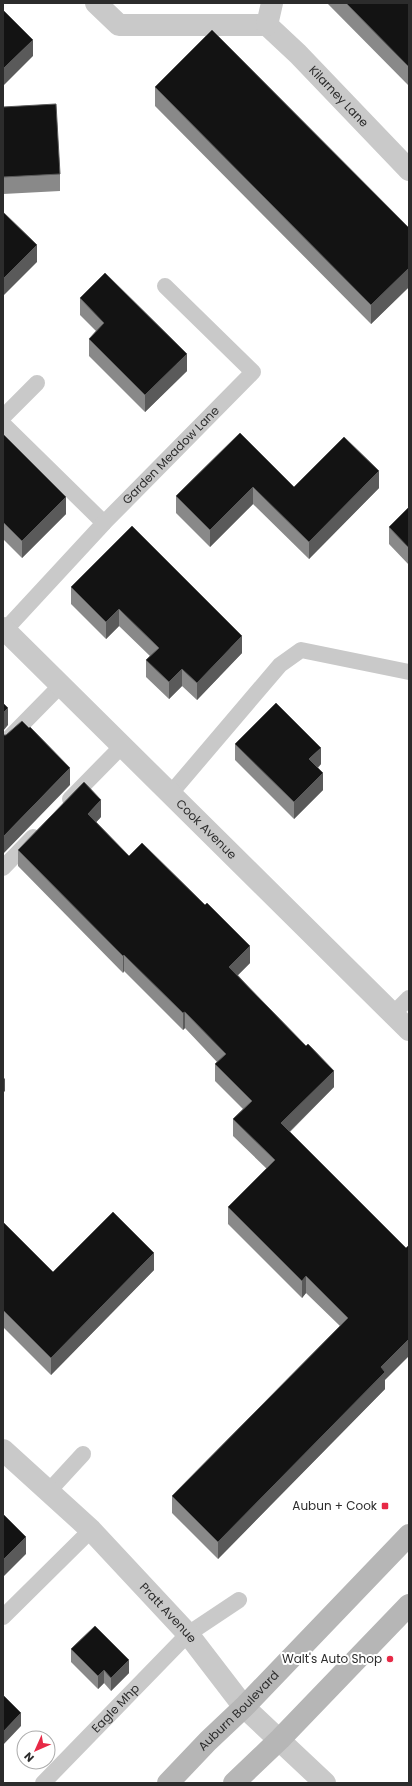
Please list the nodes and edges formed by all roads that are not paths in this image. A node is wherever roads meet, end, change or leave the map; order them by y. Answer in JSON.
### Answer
{"nodes":[{"id":1,"x":96,"y":3,"type":"edge"},
{"id":2,"x":272,"y":3,"type":"edge"},
{"id":3,"x":267,"y":25,"type":"junction"},
{"id":4,"x":409,"y":170,"type":"edge"},
{"id":5,"x":165,"y":286,"type":"dead end"},
{"id":6,"x":37,"y":383,"type":"dead end"},
{"id":7,"x":3,"y":417,"type":"edge"},
{"id":8,"x":3,"y":424,"type":"edge"},
{"id":9,"x":104,"y":523,"type":"junction"},
{"id":10,"x":4,"y":629,"type":"edge"},
{"id":11,"x":409,"y":672,"type":"edge"},
{"id":12,"x":61,"y":685,"type":"junction"},
{"id":13,"x":3,"y":744,"type":"edge"},
{"id":14,"x":122,"y":746,"type":"junction"},
{"id":15,"x":171,"y":794,"type":"junction"},
{"id":16,"x":57,"y":812,"type":"edge"},
{"id":17,"x":41,"y":829,"type":"edge"},
{"id":18,"x":3,"y":868,"type":"edge"},
{"id":19,"x":409,"y":998,"type":"edge"},
{"id":20,"x":393,"y":1014,"type":"junction"},
{"id":21,"x":409,"y":1030,"type":"edge"},
{"id":22,"x":3,"y":1450,"type":"edge"},
{"id":23,"x":83,"y":1454,"type":"dead end"},
{"id":24,"x":48,"y":1492,"type":"junction"},
{"id":25,"x":91,"y":1530,"type":"junction"},
{"id":26,"x":409,"y":1535,"type":"edge"},
{"id":27,"x":239,"y":1600,"type":"dead end"},
{"id":28,"x":409,"y":1605,"type":"edge"},
{"id":29,"x":3,"y":1617,"type":"edge"},
{"id":30,"x":188,"y":1634,"type":"junction"},
{"id":31,"x":244,"y":1707,"type":"junction"},
{"id":32,"x":280,"y":1739,"type":"junction"},
{"id":33,"x":42,"y":1783,"type":"edge"},
{"id":34,"x":168,"y":1783,"type":"edge"},
{"id":35,"x":234,"y":1783,"type":"edge"},
{"id":36,"x":325,"y":1783,"type":"edge"}],
"edges":[{"from":1,"to":3,"type":"street"},
{"from":2,"to":3,"type":"street"},
{"from":3,"to":4,"type":"street","name":"Kilarney Lane"},
{"from":5,"to":9,"type":"lane","name":"Garden Meadow Lane"},
{"from":6,"to":7,"type":"lane"},
{"from":8,"to":9,"type":"lane"},
{"from":9,"to":10,"type":"lane","name":"Garden Meadow Lane"},
{"from":10,"to":12,"type":"street","name":"Cook Avenue"},
{"from":11,"to":15,"type":"lane"},
{"from":12,"to":13,"type":"lane"},
{"from":12,"to":14,"type":"street","name":"Cook Avenue"},
{"from":14,"to":15,"type":"street","name":"Cook Avenue"},
{"from":14,"to":16,"type":"lane"},
{"from":15,"to":20,"type":"street","name":"Cook Avenue"},
{"from":17,"to":18,"type":"lane"},
{"from":19,"to":20,"type":"lane"},
{"from":20,"to":21,"type":"street","name":"Cook Avenue"},
{"from":22,"to":24,"type":"street","name":"Pratt Avenue"},
{"from":23,"to":24,"type":"lane"},
{"from":24,"to":25,"type":"street","name":"Pratt Avenue"},
{"from":25,"to":29,"type":"lane"},
{"from":25,"to":30,"type":"street","name":"Pratt Avenue"},
{"from":26,"to":31,"type":"main road","name":"Auburn Boulevard"},
{"from":27,"to":30,"type":"lane","name":"Eagle Mhp"},
{"from":28,"to":32,"type":"main road"},
{"from":30,"to":31,"type":"street","name":"Pratt Avenue"},
{"from":30,"to":33,"type":"lane","name":"Eagle Mhp"},
{"from":31,"to":32,"type":"street","name":"Pratt Avenue"},
{"from":31,"to":34,"type":"main road","name":"Auburn Boulevard"},
{"from":32,"to":35,"type":"main road"},
{"from":32,"to":36,"type":"street","name":"Pratt Avenue"}]}
